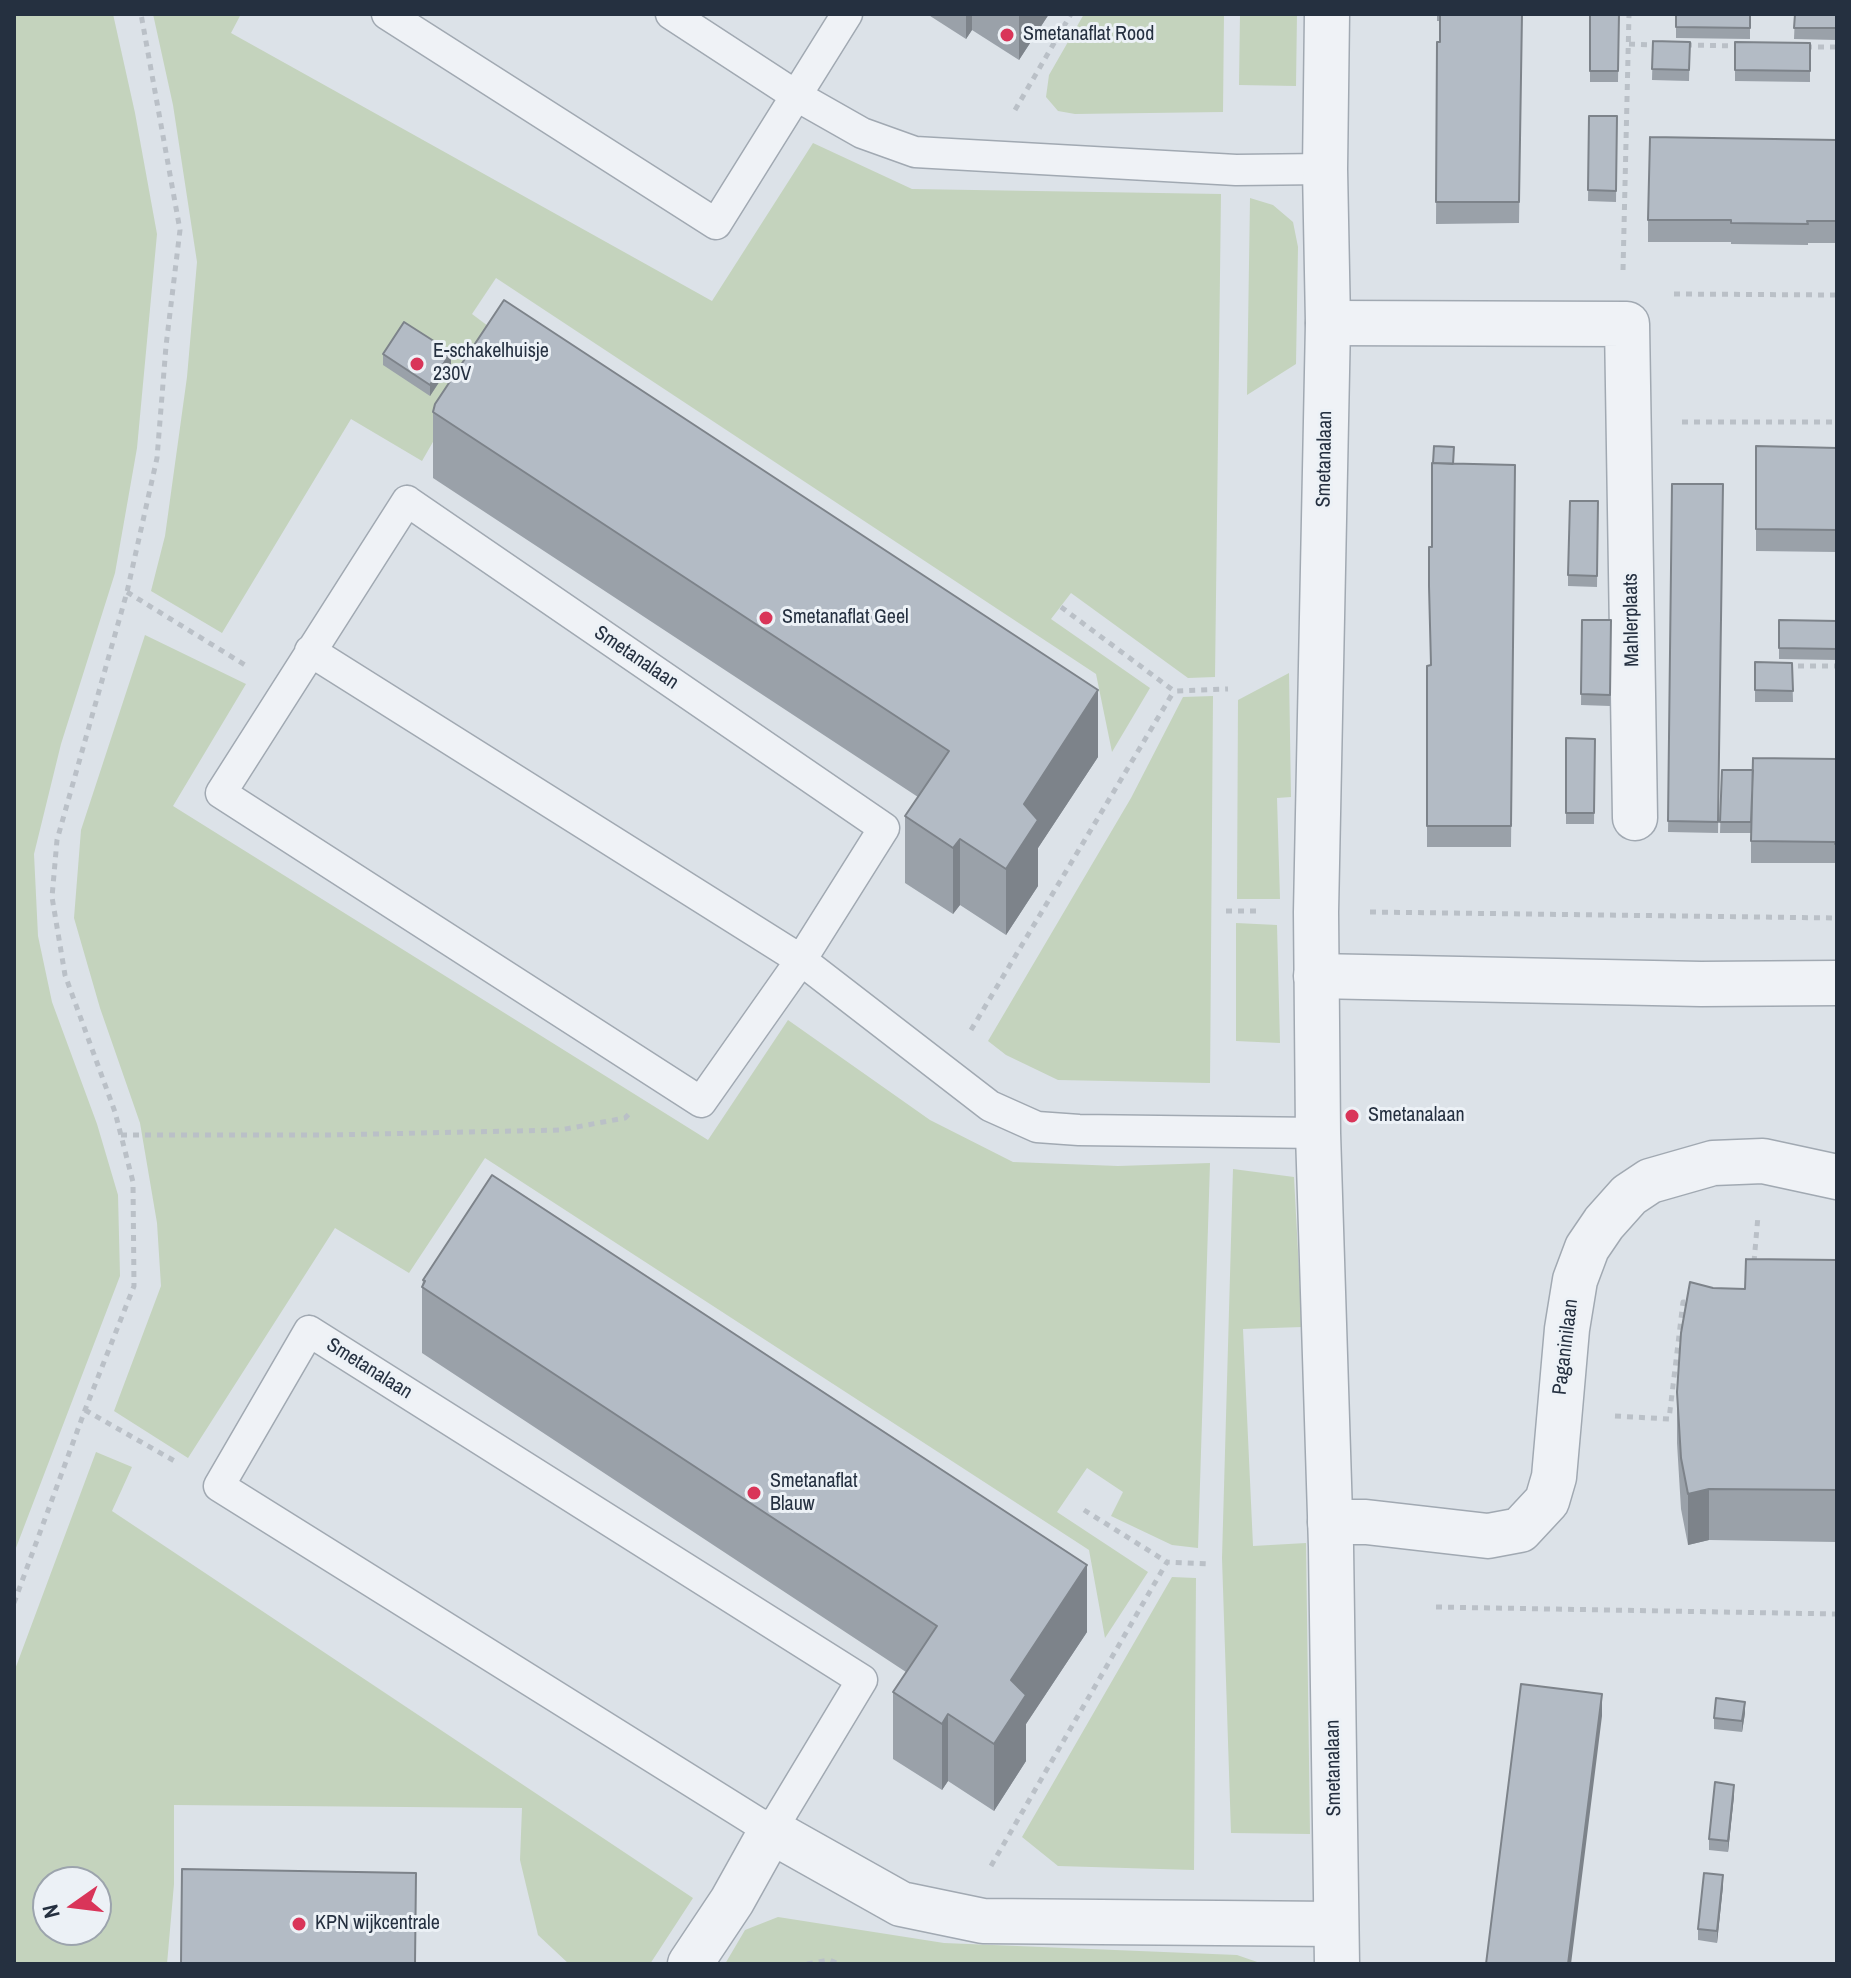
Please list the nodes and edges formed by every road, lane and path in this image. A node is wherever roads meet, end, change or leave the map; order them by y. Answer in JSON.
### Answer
{"nodes":[{"id":1,"x":141,"y":14,"type":"edge"},
{"id":2,"x":387,"y":14,"type":"edge"},
{"id":3,"x":671,"y":14,"type":"edge"},
{"id":4,"x":847,"y":14,"type":"edge"},
{"id":5,"x":1071,"y":14,"type":"edge"},
{"id":6,"x":1327,"y":14,"type":"edge"},
{"id":7,"x":1629,"y":14,"type":"edge"},
{"id":8,"x":1629,"y":44,"type":"junction"},
{"id":9,"x":1659,"y":45,"type":"edge"},
{"id":10,"x":1674,"y":45,"type":"edge"},
{"id":11,"x":1748,"y":46,"type":"edge"},
{"id":12,"x":1792,"y":47,"type":"edge"},
{"id":13,"x":1837,"y":47,"type":"edge"},
{"id":14,"x":795,"y":95,"type":"junction"},
{"id":15,"x":989,"y":156,"type":"junction"},
{"id":16,"x":1325,"y":169,"type":"junction"},
{"id":17,"x":1837,"y":295,"type":"edge"},
{"id":18,"x":1328,"y":323,"type":"junction"},
{"id":19,"x":1627,"y":324,"type":"junction"},
{"id":20,"x":1630,"y":422,"type":"junction"},
{"id":21,"x":1837,"y":422,"type":"edge"},
{"id":22,"x":127,"y":592,"type":"junction"},
{"id":23,"x":1061,"y":607,"type":"dead end"},
{"id":24,"x":310,"y":651,"type":"junction"},
{"id":25,"x":1777,"y":665,"type":"edge"},
{"id":26,"x":1837,"y":666,"type":"edge"},
{"id":27,"x":1228,"y":689,"type":"dead end"},
{"id":28,"x":286,"y":691,"type":"junction"},
{"id":29,"x":1174,"y":691,"type":"junction"},
{"id":30,"x":1635,"y":818,"type":"dead end"},
{"id":31,"x":1226,"y":911,"type":"dead end"},
{"id":32,"x":1316,"y":912,"type":"junction"},
{"id":33,"x":1837,"y":918,"type":"edge"},
{"id":34,"x":801,"y":960,"type":"junction"},
{"id":35,"x":1316,"y":976,"type":"junction"},
{"id":36,"x":1837,"y":983,"type":"edge"},
{"id":37,"x":946,"y":1072,"type":"junction"},
{"id":38,"x":662,"y":1077,"type":"junction"},
{"id":39,"x":1318,"y":1133,"type":"junction"},
{"id":40,"x":121,"y":1135,"type":"junction"},
{"id":41,"x":1763,"y":1161,"type":"junction"},
{"id":42,"x":1837,"y":1177,"type":"edge"},
{"id":43,"x":1753,"y":1268,"type":"edge"},
{"id":44,"x":1696,"y":1302,"type":"edge"},
{"id":45,"x":85,"y":1410,"type":"junction"},
{"id":46,"x":1558,"y":1412,"type":"junction"},
{"id":47,"x":219,"y":1486,"type":"junction"},
{"id":48,"x":1084,"y":1510,"type":"dead end"},
{"id":49,"x":1330,"y":1522,"type":"junction"},
{"id":50,"x":1167,"y":1562,"type":"junction"},
{"id":51,"x":1210,"y":1564,"type":"dead end"},
{"id":52,"x":14,"y":1603,"type":"edge"},
{"id":53,"x":1436,"y":1607,"type":"dead end"},
{"id":54,"x":1837,"y":1614,"type":"edge"},
{"id":55,"x":771,"y":1831,"type":"junction"},
{"id":56,"x":962,"y":1917,"type":"junction"},
{"id":57,"x":1337,"y":1944,"type":"edge"},
{"id":58,"x":690,"y":1964,"type":"edge"},
{"id":59,"x":807,"y":1964,"type":"edge"},
{"id":60,"x":839,"y":1964,"type":"edge"}],
"edges":[{"from":1,"to":22,"type":"path"},
{"from":2,"to":14,"type":"lane"},
{"from":3,"to":14,"type":"lane"},
{"from":4,"to":14,"type":"lane"},
{"from":5,"to":15,"type":"path"},
{"from":6,"to":16,"type":"street","name":"Smetanalaan"},
{"from":7,"to":8,"type":"path"},
{"from":8,"to":9,"type":"path"},
{"from":8,"to":19,"type":"path"},
{"from":10,"to":11,"type":"path"},
{"from":12,"to":13,"type":"path"},
{"from":14,"to":15,"type":"lane"},
{"from":15,"to":16,"type":"lane"},
{"from":16,"to":18,"type":"street","name":"Smetanalaan"},
{"from":17,"to":19,"type":"path"},
{"from":18,"to":19,"type":"street"},
{"from":18,"to":32,"type":"street","name":"Smetanalaan"},
{"from":19,"to":20,"type":"street","name":"Mahlerplaats"},
{"from":20,"to":21,"type":"path"},
{"from":20,"to":30,"type":"street","name":"Mahlerplaats"},
{"from":22,"to":28,"type":"path"},
{"from":22,"to":40,"type":"path"},
{"from":23,"to":29,"type":"path"},
{"from":24,"to":28,"type":"lane","name":"Smetanalaan"},
{"from":24,"to":34,"type":"lane"},
{"from":24,"to":34,"type":"lane","name":"Smetanalaan"},
{"from":25,"to":26,"type":"path"},
{"from":27,"to":29,"type":"path"},
{"from":28,"to":38,"type":"lane","name":"Smetanalaan"},
{"from":29,"to":37,"type":"path"},
{"from":31,"to":32,"type":"path"},
{"from":32,"to":33,"type":"path"},
{"from":32,"to":35,"type":"street","name":"Smetanalaan"},
{"from":34,"to":37,"type":"lane"},
{"from":34,"to":38,"type":"lane","name":"Smetanalaan"},
{"from":35,"to":36,"type":"street"},
{"from":35,"to":39,"type":"street","name":"Smetanalaan"},
{"from":37,"to":39,"type":"lane"},
{"from":38,"to":40,"type":"path"},
{"from":39,"to":49,"type":"street","name":"Smetanalaan"},
{"from":40,"to":45,"type":"path"},
{"from":41,"to":42,"type":"street","name":"Paganinilaan"},
{"from":41,"to":43,"type":"path"},
{"from":41,"to":46,"type":"street","name":"Paganinilaan"},
{"from":44,"to":46,"type":"path"},
{"from":45,"to":47,"type":"path"},
{"from":45,"to":52,"type":"path"},
{"from":46,"to":49,"type":"street","name":"Paganinilaan"},
{"from":47,"to":55,"type":"lane","name":"Smetanalaan"},
{"from":47,"to":55,"type":"lane","name":"Smetanalaan"},
{"from":48,"to":50,"type":"path"},
{"from":49,"to":57,"type":"street","name":"Smetanalaan"},
{"from":50,"to":51,"type":"path"},
{"from":50,"to":56,"type":"path"},
{"from":53,"to":54,"type":"path"},
{"from":55,"to":56,"type":"street","name":"Smetanalaan"},
{"from":55,"to":58,"type":"street","name":"Smetanalaan"},
{"from":56,"to":57,"type":"street","name":"Smetanalaan"},
{"from":59,"to":60,"type":"path"}]}
